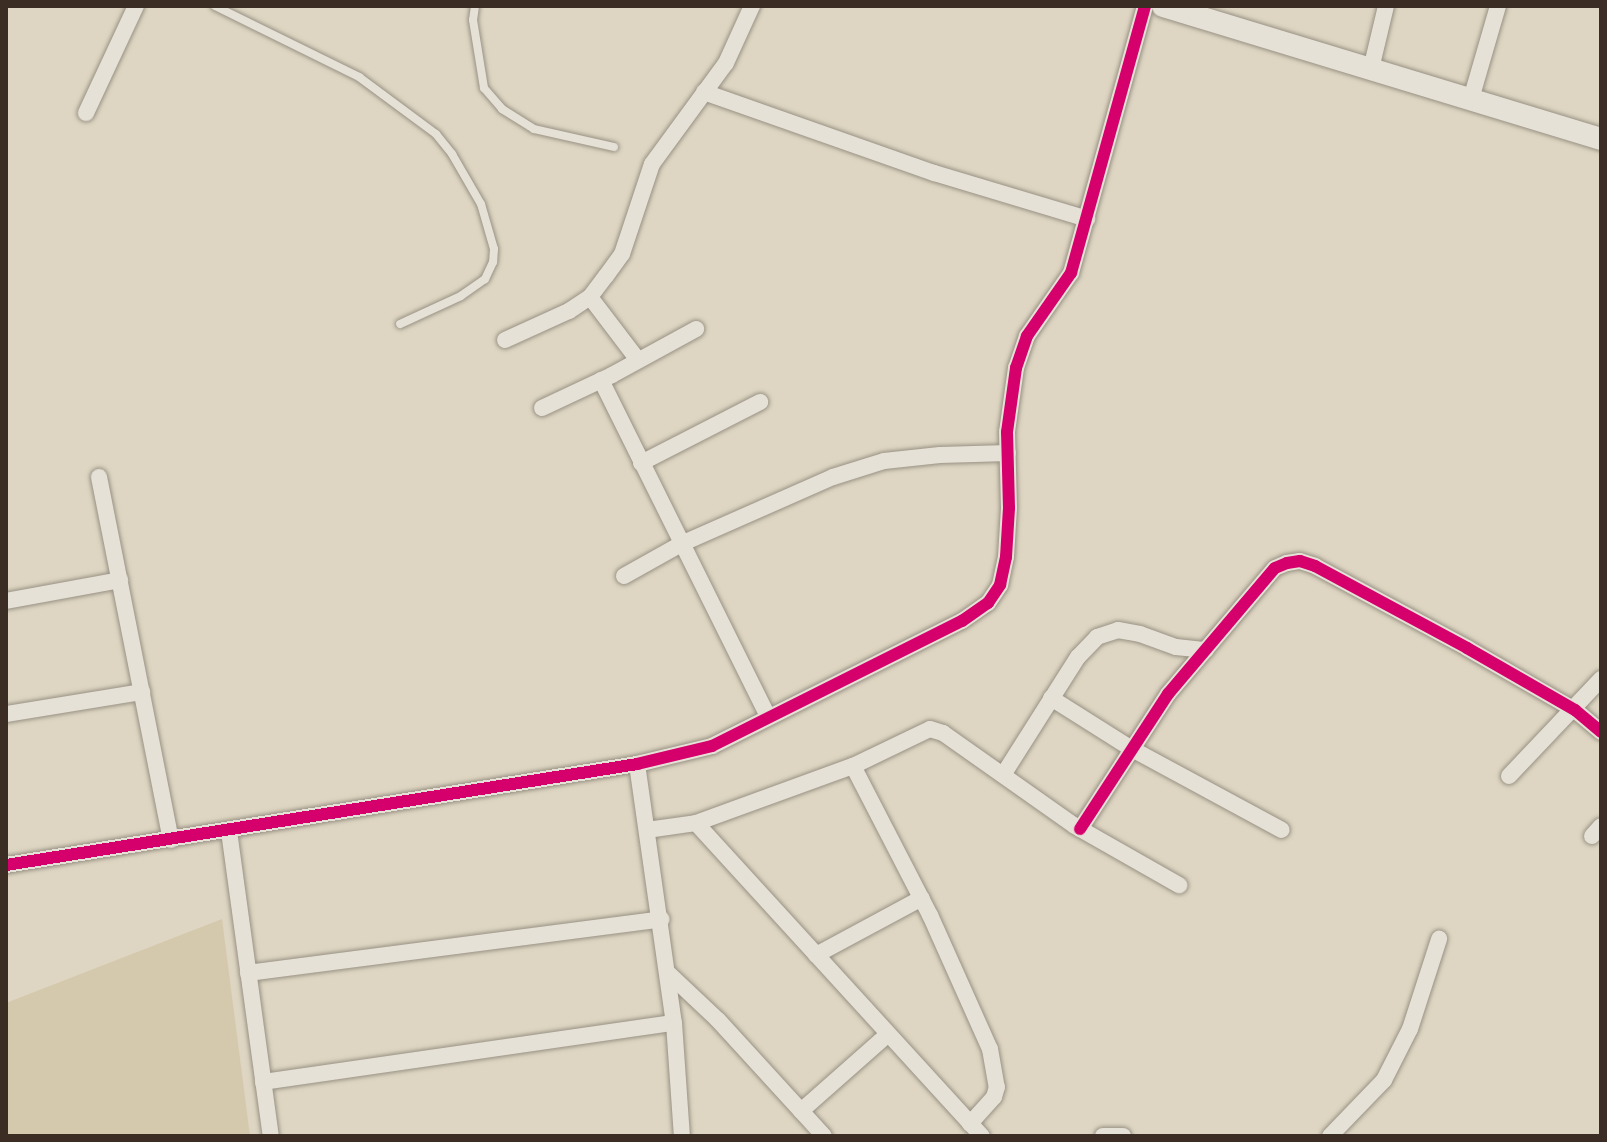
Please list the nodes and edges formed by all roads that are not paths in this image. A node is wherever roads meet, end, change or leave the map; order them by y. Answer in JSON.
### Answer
{"nodes":[{"id":1,"x":136,"y":6,"type":"edge"},
{"id":2,"x":215,"y":6,"type":"edge"},
{"id":3,"x":475,"y":6,"type":"edge"},
{"id":4,"x":752,"y":6,"type":"edge"},
{"id":5,"x":1145,"y":6,"type":"edge"},
{"id":6,"x":1163,"y":6,"type":"edge"},
{"id":7,"x":1386,"y":6,"type":"edge"},
{"id":8,"x":1498,"y":6,"type":"edge"},
{"id":9,"x":1193,"y":10,"type":"edge"},
{"id":10,"x":1371,"y":69,"type":"junction"},
{"id":11,"x":704,"y":92,"type":"junction"},
{"id":12,"x":1471,"y":99,"type":"junction"},
{"id":13,"x":86,"y":113,"type":"dead end"},
{"id":14,"x":1601,"y":139,"type":"edge"},
{"id":15,"x":614,"y":147,"type":"dead end"},
{"id":16,"x":1087,"y":219,"type":"junction"},
{"id":17,"x":590,"y":297,"type":"junction"},
{"id":18,"x":400,"y":324,"type":"dead end"},
{"id":19,"x":696,"y":329,"type":"dead end"},
{"id":20,"x":505,"y":340,"type":"dead end"},
{"id":21,"x":638,"y":360,"type":"junction"},
{"id":22,"x":601,"y":380,"type":"junction"},
{"id":23,"x":760,"y":402,"type":"dead end"},
{"id":24,"x":542,"y":408,"type":"dead end"},
{"id":25,"x":1008,"y":453,"type":"junction"},
{"id":26,"x":641,"y":463,"type":"junction"},
{"id":27,"x":99,"y":477,"type":"dead end"},
{"id":28,"x":681,"y":544,"type":"junction"},
{"id":29,"x":624,"y":576,"type":"dead end"},
{"id":30,"x":120,"y":580,"type":"junction"},
{"id":31,"x":6,"y":601,"type":"edge"},
{"id":32,"x":1206,"y":650,"type":"junction"},
{"id":33,"x":1601,"y":679,"type":"edge"},
{"id":34,"x":142,"y":692,"type":"junction"},
{"id":35,"x":1051,"y":698,"type":"junction"},
{"id":36,"x":1575,"y":710,"type":"junction"},
{"id":37,"x":6,"y":714,"type":"edge"},
{"id":38,"x":768,"y":717,"type":"junction"},
{"id":39,"x":1601,"y":732,"type":"edge"},
{"id":40,"x":1132,"y":749,"type":"junction"},
{"id":41,"x":637,"y":764,"type":"junction"},
{"id":42,"x":853,"y":766,"type":"junction"},
{"id":43,"x":1003,"y":775,"type":"junction"},
{"id":44,"x":1509,"y":776,"type":"dead end"},
{"id":45,"x":696,"y":823,"type":"junction"},
{"id":46,"x":1080,"y":829,"type":"junction"},
{"id":47,"x":647,"y":830,"type":"junction"},
{"id":48,"x":1282,"y":830,"type":"dead end"},
{"id":49,"x":229,"y":831,"type":"junction"},
{"id":50,"x":171,"y":840,"type":"junction"},
{"id":51,"x":6,"y":865,"type":"edge"},
{"id":52,"x":1179,"y":885,"type":"dead end"},
{"id":53,"x":922,"y":898,"type":"junction"},
{"id":54,"x":661,"y":919,"type":"junction"},
{"id":55,"x":1439,"y":939,"type":"dead end"},
{"id":56,"x":816,"y":955,"type":"junction"},
{"id":57,"x":667,"y":972,"type":"junction"},
{"id":58,"x":248,"y":973,"type":"junction"},
{"id":59,"x":674,"y":1023,"type":"junction"},
{"id":60,"x":888,"y":1034,"type":"junction"},
{"id":61,"x":263,"y":1082,"type":"junction"},
{"id":62,"x":801,"y":1111,"type":"junction"},
{"id":63,"x":976,"y":1130,"type":"edge"},
{"id":64,"x":271,"y":1136,"type":"edge"},
{"id":65,"x":682,"y":1136,"type":"edge"},
{"id":66,"x":824,"y":1136,"type":"edge"},
{"id":67,"x":1103,"y":1136,"type":"edge"},
{"id":68,"x":1123,"y":1136,"type":"edge"},
{"id":69,"x":1330,"y":1136,"type":"edge"}],
"edges":[{"from":1,"to":13,"type":"street"},
{"from":2,"to":18,"type":"lane"},
{"from":3,"to":15,"type":"lane"},
{"from":4,"to":11,"type":"street"},
{"from":5,"to":16,"type":"street"},
{"from":6,"to":9,"type":"main road"},
{"from":7,"to":10,"type":"street"},
{"from":8,"to":12,"type":"street"},
{"from":9,"to":10,"type":"main road"},
{"from":10,"to":12,"type":"main road"},
{"from":11,"to":16,"type":"street"},
{"from":11,"to":17,"type":"street"},
{"from":12,"to":14,"type":"main road"},
{"from":16,"to":25,"type":"street"},
{"from":17,"to":20,"type":"street"},
{"from":17,"to":21,"type":"street"},
{"from":19,"to":21,"type":"street"},
{"from":21,"to":22,"type":"street"},
{"from":22,"to":24,"type":"street"},
{"from":22,"to":26,"type":"street"},
{"from":23,"to":26,"type":"street"},
{"from":25,"to":28,"type":"street"},
{"from":25,"to":38,"type":"street"},
{"from":26,"to":28,"type":"street"},
{"from":27,"to":30,"type":"street"},
{"from":28,"to":29,"type":"street"},
{"from":28,"to":38,"type":"street"},
{"from":30,"to":31,"type":"street"},
{"from":30,"to":34,"type":"street"},
{"from":32,"to":35,"type":"street"},
{"from":32,"to":36,"type":"street"},
{"from":32,"to":40,"type":"street"},
{"from":33,"to":36,"type":"street"},
{"from":34,"to":37,"type":"street"},
{"from":34,"to":50,"type":"street"},
{"from":35,"to":40,"type":"street"},
{"from":35,"to":43,"type":"street"},
{"from":36,"to":39,"type":"street"},
{"from":36,"to":44,"type":"street"},
{"from":38,"to":41,"type":"street"},
{"from":40,"to":46,"type":"street"},
{"from":40,"to":48,"type":"street"},
{"from":41,"to":47,"type":"street"},
{"from":41,"to":49,"type":"street"},
{"from":42,"to":43,"type":"street"},
{"from":42,"to":45,"type":"street"},
{"from":42,"to":53,"type":"street"},
{"from":43,"to":46,"type":"street"},
{"from":45,"to":47,"type":"street"},
{"from":45,"to":56,"type":"street"},
{"from":46,"to":52,"type":"street"},
{"from":47,"to":54,"type":"street"},
{"from":49,"to":50,"type":"street"},
{"from":49,"to":58,"type":"street"},
{"from":50,"to":51,"type":"street"},
{"from":53,"to":56,"type":"street"},
{"from":53,"to":63,"type":"street"},
{"from":54,"to":57,"type":"street"},
{"from":54,"to":58,"type":"street"},
{"from":55,"to":69,"type":"street"},
{"from":56,"to":60,"type":"street"},
{"from":57,"to":59,"type":"street"},
{"from":57,"to":62,"type":"street"},
{"from":58,"to":61,"type":"street"},
{"from":59,"to":61,"type":"street"},
{"from":59,"to":65,"type":"street"},
{"from":60,"to":62,"type":"street"},
{"from":60,"to":63,"type":"street"},
{"from":61,"to":64,"type":"street"},
{"from":62,"to":66,"type":"street"},
{"from":67,"to":68,"type":"street"}]}
